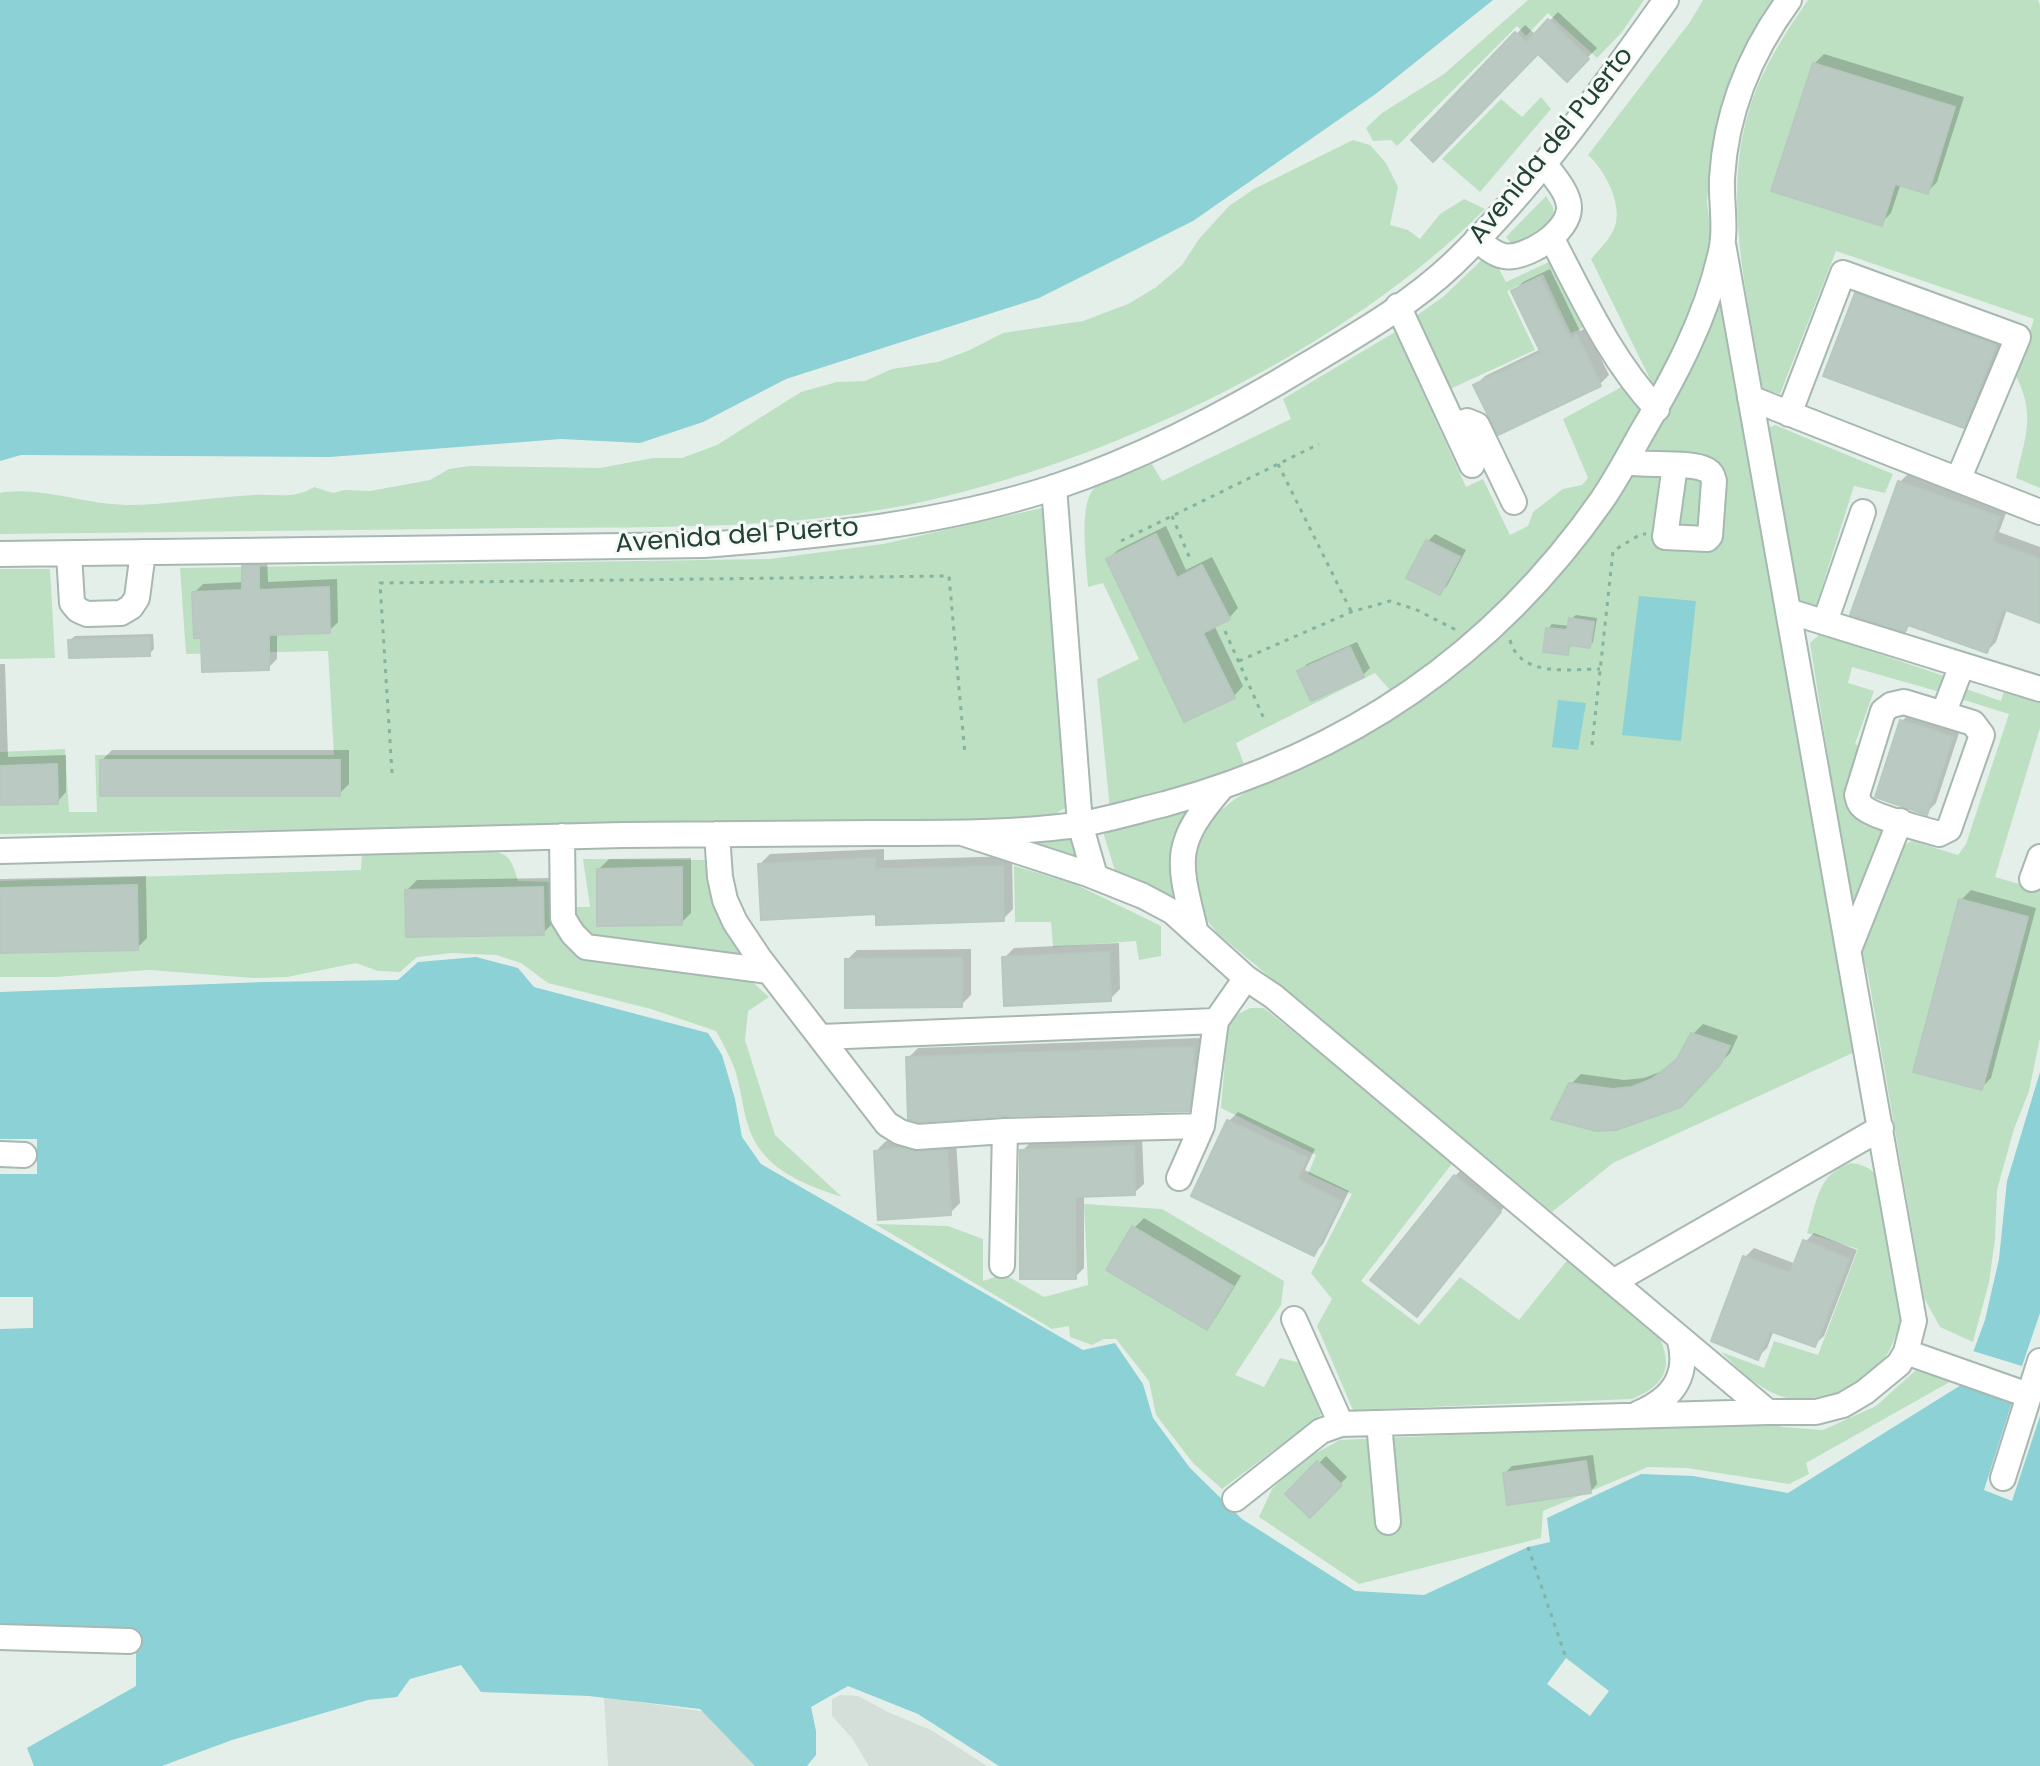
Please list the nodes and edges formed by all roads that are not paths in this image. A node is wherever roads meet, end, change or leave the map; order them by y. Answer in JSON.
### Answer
{"nodes":[{"id":1,"x":1666,"y":0,"type":"edge"},
{"id":2,"x":1789,"y":0,"type":"edge"},
{"id":3,"x":1544,"y":163,"type":"junction"},
{"id":4,"x":1477,"y":239,"type":"junction"},
{"id":5,"x":1552,"y":239,"type":"junction"},
{"id":6,"x":1723,"y":244,"type":"junction"},
{"id":7,"x":1398,"y":306,"type":"junction"},
{"id":8,"x":1750,"y":398,"type":"junction"},
{"id":9,"x":1657,"y":409,"type":"junction"},
{"id":10,"x":1789,"y":414,"type":"junction"},
{"id":11,"x":1454,"y":426,"type":"junction"},
{"id":12,"x":1626,"y":462,"type":"junction"},
{"id":13,"x":1472,"y":465,"type":"dead end"},
{"id":14,"x":1675,"y":465,"type":"junction"},
{"id":15,"x":1958,"y":480,"type":"junction"},
{"id":16,"x":1054,"y":487,"type":"junction"},
{"id":17,"x":1514,"y":502,"type":"dead end"},
{"id":18,"x":1863,"y":512,"type":"dead end"},
{"id":19,"x":2040,"y":512,"type":"edge"},
{"id":20,"x":143,"y":552,"type":"junction"},
{"id":21,"x":0,"y":554,"type":"edge"},
{"id":22,"x":69,"y":554,"type":"junction"},
{"id":23,"x":1788,"y":611,"type":"junction"},
{"id":24,"x":1825,"y":622,"type":"junction"},
{"id":25,"x":1962,"y":665,"type":"junction"},
{"id":26,"x":2040,"y":689,"type":"edge"},
{"id":27,"x":1944,"y":712,"type":"junction"},
{"id":28,"x":1223,"y":785,"type":"junction"},
{"id":29,"x":1900,"y":821,"type":"junction"},
{"id":30,"x":1080,"y":824,"type":"junction"},
{"id":31,"x":962,"y":833,"type":"junction"},
{"id":32,"x":717,"y":834,"type":"junction"},
{"id":33,"x":562,"y":836,"type":"junction"},
{"id":34,"x":0,"y":851,"type":"edge"},
{"id":35,"x":1095,"y":876,"type":"junction"},
{"id":36,"x":1195,"y":929,"type":"junction"},
{"id":37,"x":1849,"y":949,"type":"junction"},
{"id":38,"x":769,"y":971,"type":"junction"},
{"id":39,"x":1246,"y":978,"type":"junction"},
{"id":40,"x":1216,"y":1021,"type":"junction"},
{"id":41,"x":821,"y":1037,"type":"junction"},
{"id":42,"x":1202,"y":1126,"type":"junction"},
{"id":43,"x":1881,"y":1128,"type":"junction"},
{"id":44,"x":1005,"y":1131,"type":"junction"},
{"id":45,"x":1179,"y":1178,"type":"dead end"},
{"id":46,"x":1002,"y":1265,"type":"dead end"},
{"id":47,"x":1613,"y":1282,"type":"junction"},
{"id":48,"x":1294,"y":1319,"type":"dead end"},
{"id":49,"x":1679,"y":1337,"type":"junction"},
{"id":50,"x":1906,"y":1352,"type":"junction"},
{"id":51,"x":2040,"y":1361,"type":"edge"},
{"id":52,"x":2028,"y":1395,"type":"junction"},
{"id":53,"x":1768,"y":1412,"type":"junction"},
{"id":54,"x":1631,"y":1416,"type":"junction"},
{"id":55,"x":1379,"y":1423,"type":"junction"},
{"id":56,"x":1341,"y":1424,"type":"junction"},
{"id":57,"x":2003,"y":1478,"type":"dead end"},
{"id":58,"x":1235,"y":1499,"type":"dead end"},
{"id":59,"x":1388,"y":1522,"type":"dead end"},
{"id":60,"x":0,"y":1637,"type":"edge"},
{"id":61,"x":129,"y":1641,"type":"dead end"}],
"edges":[{"from":1,"to":3,"type":"street","name":"Avenida del Puerto"},
{"from":2,"to":6,"type":"street"},
{"from":3,"to":4,"type":"street","name":"Avenida del Puerto"},
{"from":3,"to":5,"type":"street"},
{"from":4,"to":5,"type":"street"},
{"from":4,"to":7,"type":"street","name":"Avenida del Puerto"},
{"from":5,"to":9,"type":"street"},
{"from":6,"to":8,"type":"street"},
{"from":6,"to":9,"type":"street"},
{"from":7,"to":11,"type":"street"},
{"from":7,"to":16,"type":"street","name":"Avenida del Puerto"},
{"from":8,"to":10,"type":"street"},
{"from":8,"to":23,"type":"street"},
{"from":9,"to":12,"type":"street"},
{"from":10,"to":15,"type":"street"},
{"from":10,"to":15,"type":"street"},
{"from":11,"to":13,"type":"street"},
{"from":11,"to":17,"type":"street"},
{"from":12,"to":14,"type":"street"},
{"from":12,"to":28,"type":"street"},
{"from":14,"to":14,"type":"street"},
{"from":15,"to":19,"type":"street"},
{"from":16,"to":20,"type":"street","name":"Avenida del Puerto"},
{"from":16,"to":30,"type":"street"},
{"from":18,"to":24,"type":"street"},
{"from":20,"to":22,"type":"street","name":"Avenida del Puerto"},
{"from":20,"to":22,"type":"street"},
{"from":21,"to":22,"type":"street","name":"Avenida del Puerto"},
{"from":23,"to":24,"type":"street"},
{"from":23,"to":37,"type":"street"},
{"from":24,"to":25,"type":"street"},
{"from":25,"to":26,"type":"street"},
{"from":25,"to":27,"type":"street"},
{"from":27,"to":29,"type":"street"},
{"from":27,"to":29,"type":"street"},
{"from":28,"to":30,"type":"street"},
{"from":28,"to":36,"type":"street"},
{"from":29,"to":37,"type":"street"},
{"from":30,"to":31,"type":"street"},
{"from":30,"to":35,"type":"street"},
{"from":31,"to":32,"type":"street"},
{"from":31,"to":35,"type":"street"},
{"from":32,"to":33,"type":"street"},
{"from":32,"to":38,"type":"street"},
{"from":33,"to":34,"type":"street"},
{"from":33,"to":38,"type":"street"},
{"from":35,"to":36,"type":"street"},
{"from":36,"to":39,"type":"street"},
{"from":37,"to":43,"type":"street"},
{"from":38,"to":41,"type":"street"},
{"from":39,"to":40,"type":"street"},
{"from":39,"to":47,"type":"street"},
{"from":40,"to":41,"type":"street"},
{"from":40,"to":42,"type":"street"},
{"from":41,"to":44,"type":"street"},
{"from":42,"to":44,"type":"street"},
{"from":42,"to":45,"type":"street"},
{"from":43,"to":47,"type":"street"},
{"from":43,"to":50,"type":"street"},
{"from":44,"to":46,"type":"street"},
{"from":47,"to":49,"type":"street"},
{"from":48,"to":56,"type":"street"},
{"from":49,"to":53,"type":"street"},
{"from":49,"to":54,"type":"street"},
{"from":50,"to":52,"type":"street"},
{"from":50,"to":53,"type":"street"},
{"from":51,"to":52,"type":"street"},
{"from":52,"to":57,"type":"street"},
{"from":53,"to":54,"type":"street"},
{"from":54,"to":55,"type":"street"},
{"from":55,"to":56,"type":"street"},
{"from":55,"to":59,"type":"street"},
{"from":56,"to":58,"type":"street"},
{"from":60,"to":61,"type":"street"}]}
